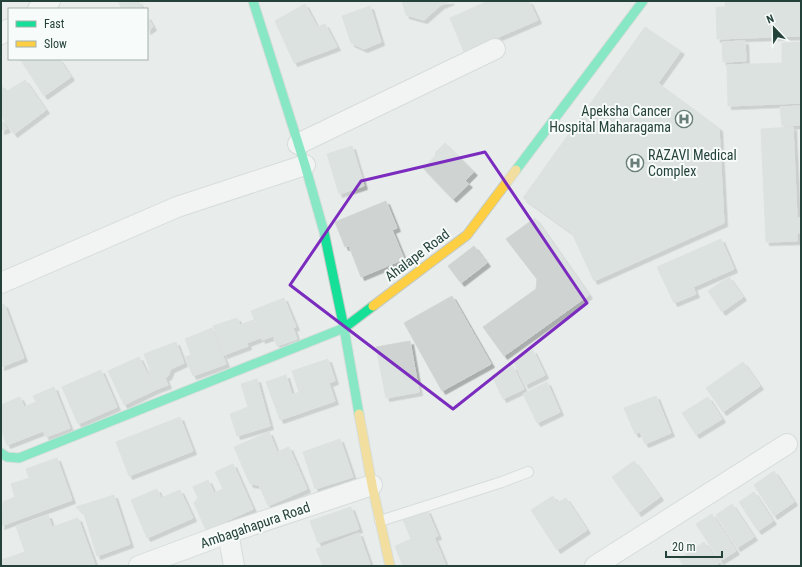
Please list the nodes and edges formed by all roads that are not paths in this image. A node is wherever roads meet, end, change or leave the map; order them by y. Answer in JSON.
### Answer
{"nodes":[{"id":1,"x":50,"y":1,"type":"edge"},
{"id":2,"x":253,"y":1,"type":"edge"},
{"id":3,"x":643,"y":1,"type":"edge"},
{"id":4,"x":40,"y":8,"type":"edge"},
{"id":5,"x":495,"y":49,"type":"dead end"},
{"id":6,"x":298,"y":144,"type":"junction"},
{"id":7,"x":305,"y":165,"type":"junction"},
{"id":8,"x":1,"y":283,"type":"edge"},
{"id":9,"x":344,"y":328,"type":"junction"},
{"id":10,"x":787,"y":444,"type":"dead end"},
{"id":11,"x":1,"y":453,"type":"edge"},
{"id":12,"x":528,"y":472,"type":"dead end"},
{"id":13,"x":372,"y":485,"type":"junction"},
{"id":14,"x":380,"y":521,"type":"junction"},
{"id":15,"x":228,"y":533,"type":"junction"},
{"id":16,"x":139,"y":566,"type":"edge"},
{"id":17,"x":234,"y":566,"type":"edge"},
{"id":18,"x":390,"y":566,"type":"edge"},
{"id":19,"x":595,"y":566,"type":"edge"}],
"edges":[{"from":1,"to":4,"type":"street"},
{"from":2,"to":6,"type":"street"},
{"from":3,"to":9,"type":"street","name":"Ahalape Road"},
{"from":5,"to":6,"type":"street"},
{"from":6,"to":7,"type":"street"},
{"from":7,"to":8,"type":"street"},
{"from":7,"to":9,"type":"street"},
{"from":9,"to":11,"type":"street","name":"Ahalape Road"},
{"from":9,"to":13,"type":"street"},
{"from":10,"to":19,"type":"street"},
{"from":12,"to":14,"type":"lane"},
{"from":13,"to":14,"type":"street"},
{"from":13,"to":15,"type":"street","name":"Ambagahapura Road"},
{"from":14,"to":18,"type":"street"},
{"from":15,"to":16,"type":"street","name":"Ambagahapura Road"},
{"from":15,"to":17,"type":"street"}]}
